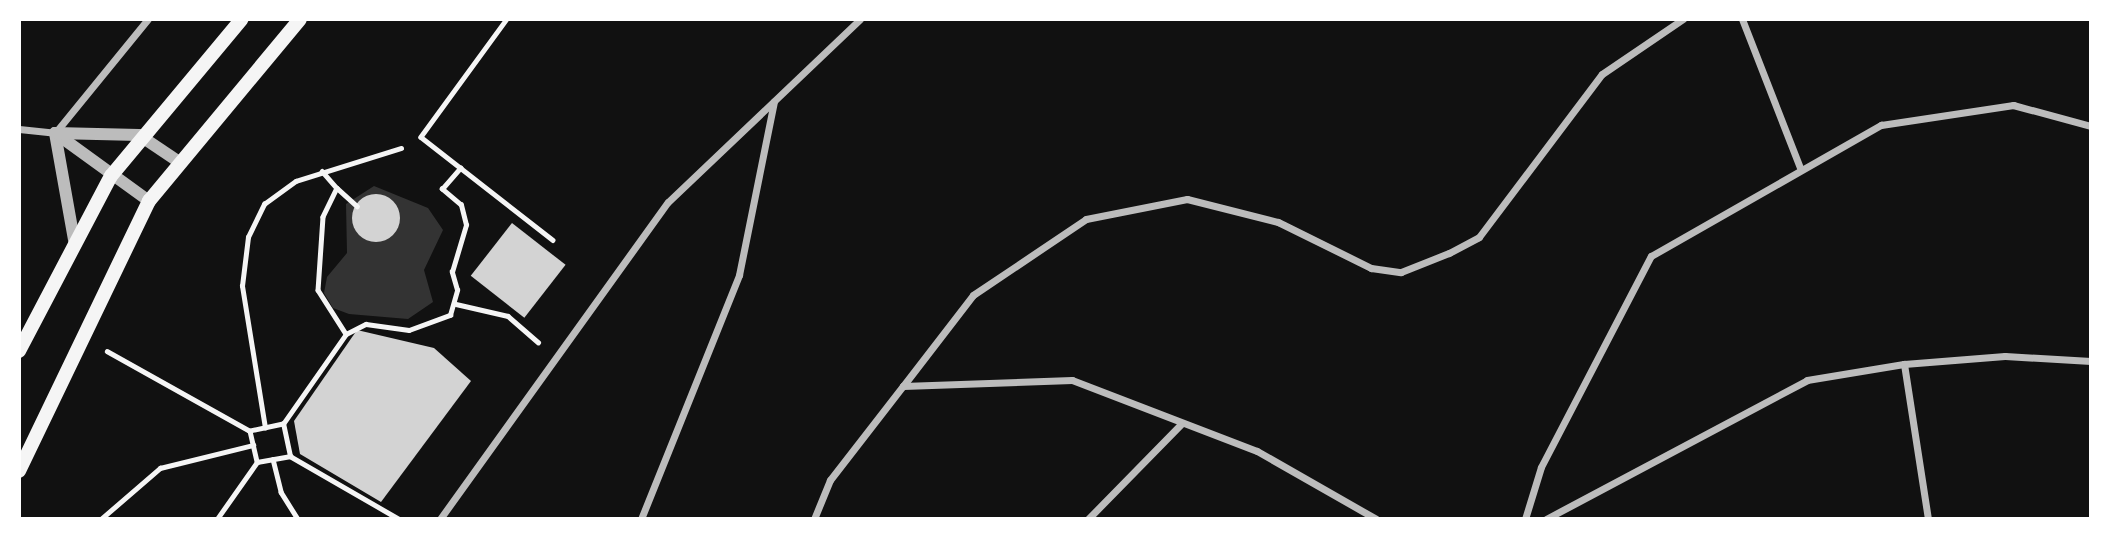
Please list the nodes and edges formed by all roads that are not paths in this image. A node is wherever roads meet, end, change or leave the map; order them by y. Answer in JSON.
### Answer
{"nodes":[{"id":1,"x":148,"y":19,"type":"edge"},
{"id":2,"x":242,"y":19,"type":"edge"},
{"id":3,"x":300,"y":19,"type":"edge"},
{"id":4,"x":859,"y":19,"type":"edge"},
{"id":5,"x":1683,"y":19,"type":"edge"},
{"id":6,"x":1742,"y":19,"type":"edge"},
{"id":7,"x":774,"y":101,"type":"junction"},
{"id":8,"x":2091,"y":126,"type":"edge"},
{"id":9,"x":19,"y":129,"type":"edge"},
{"id":10,"x":55,"y":133,"type":"junction"},
{"id":11,"x":139,"y":135,"type":"junction"},
{"id":12,"x":178,"y":162,"type":"junction"},
{"id":13,"x":1800,"y":168,"type":"junction"},
{"id":14,"x":111,"y":176,"type":"junction"},
{"id":15,"x":149,"y":201,"type":"junction"},
{"id":16,"x":75,"y":245,"type":"junction"},
{"id":17,"x":19,"y":351,"type":"edge"},
{"id":18,"x":2091,"y":361,"type":"edge"},
{"id":19,"x":1904,"y":364,"type":"junction"},
{"id":20,"x":903,"y":386,"type":"junction"},
{"id":21,"x":1181,"y":424,"type":"junction"},
{"id":22,"x":19,"y":471,"type":"edge"},
{"id":23,"x":440,"y":519,"type":"edge"},
{"id":24,"x":641,"y":519,"type":"edge"},
{"id":25,"x":814,"y":519,"type":"edge"},
{"id":26,"x":1088,"y":519,"type":"edge"},
{"id":27,"x":1376,"y":519,"type":"edge"},
{"id":28,"x":1525,"y":519,"type":"edge"},
{"id":29,"x":1546,"y":519,"type":"edge"},
{"id":30,"x":1927,"y":519,"type":"edge"}],
"edges":[{"from":1,"to":10,"type":"street"},
{"from":2,"to":11,"type":"main road"},
{"from":3,"to":12,"type":"main road"},
{"from":4,"to":7,"type":"street"},
{"from":5,"to":20,"type":"street"},
{"from":6,"to":13,"type":"street"},
{"from":7,"to":23,"type":"street"},
{"from":7,"to":24,"type":"street"},
{"from":8,"to":13,"type":"street"},
{"from":9,"to":10,"type":"street"},
{"from":10,"to":11,"type":"street"},
{"from":10,"to":14,"type":"street"},
{"from":10,"to":16,"type":"street"},
{"from":11,"to":12,"type":"street"},
{"from":11,"to":14,"type":"main road"},
{"from":12,"to":15,"type":"main road"},
{"from":13,"to":28,"type":"street"},
{"from":14,"to":15,"type":"street"},
{"from":14,"to":16,"type":"main road"},
{"from":15,"to":22,"type":"main road"},
{"from":16,"to":17,"type":"main road"},
{"from":18,"to":19,"type":"street"},
{"from":19,"to":29,"type":"street"},
{"from":19,"to":30,"type":"street"},
{"from":20,"to":21,"type":"street"},
{"from":20,"to":25,"type":"street"},
{"from":21,"to":26,"type":"street"},
{"from":21,"to":27,"type":"street"}]}
